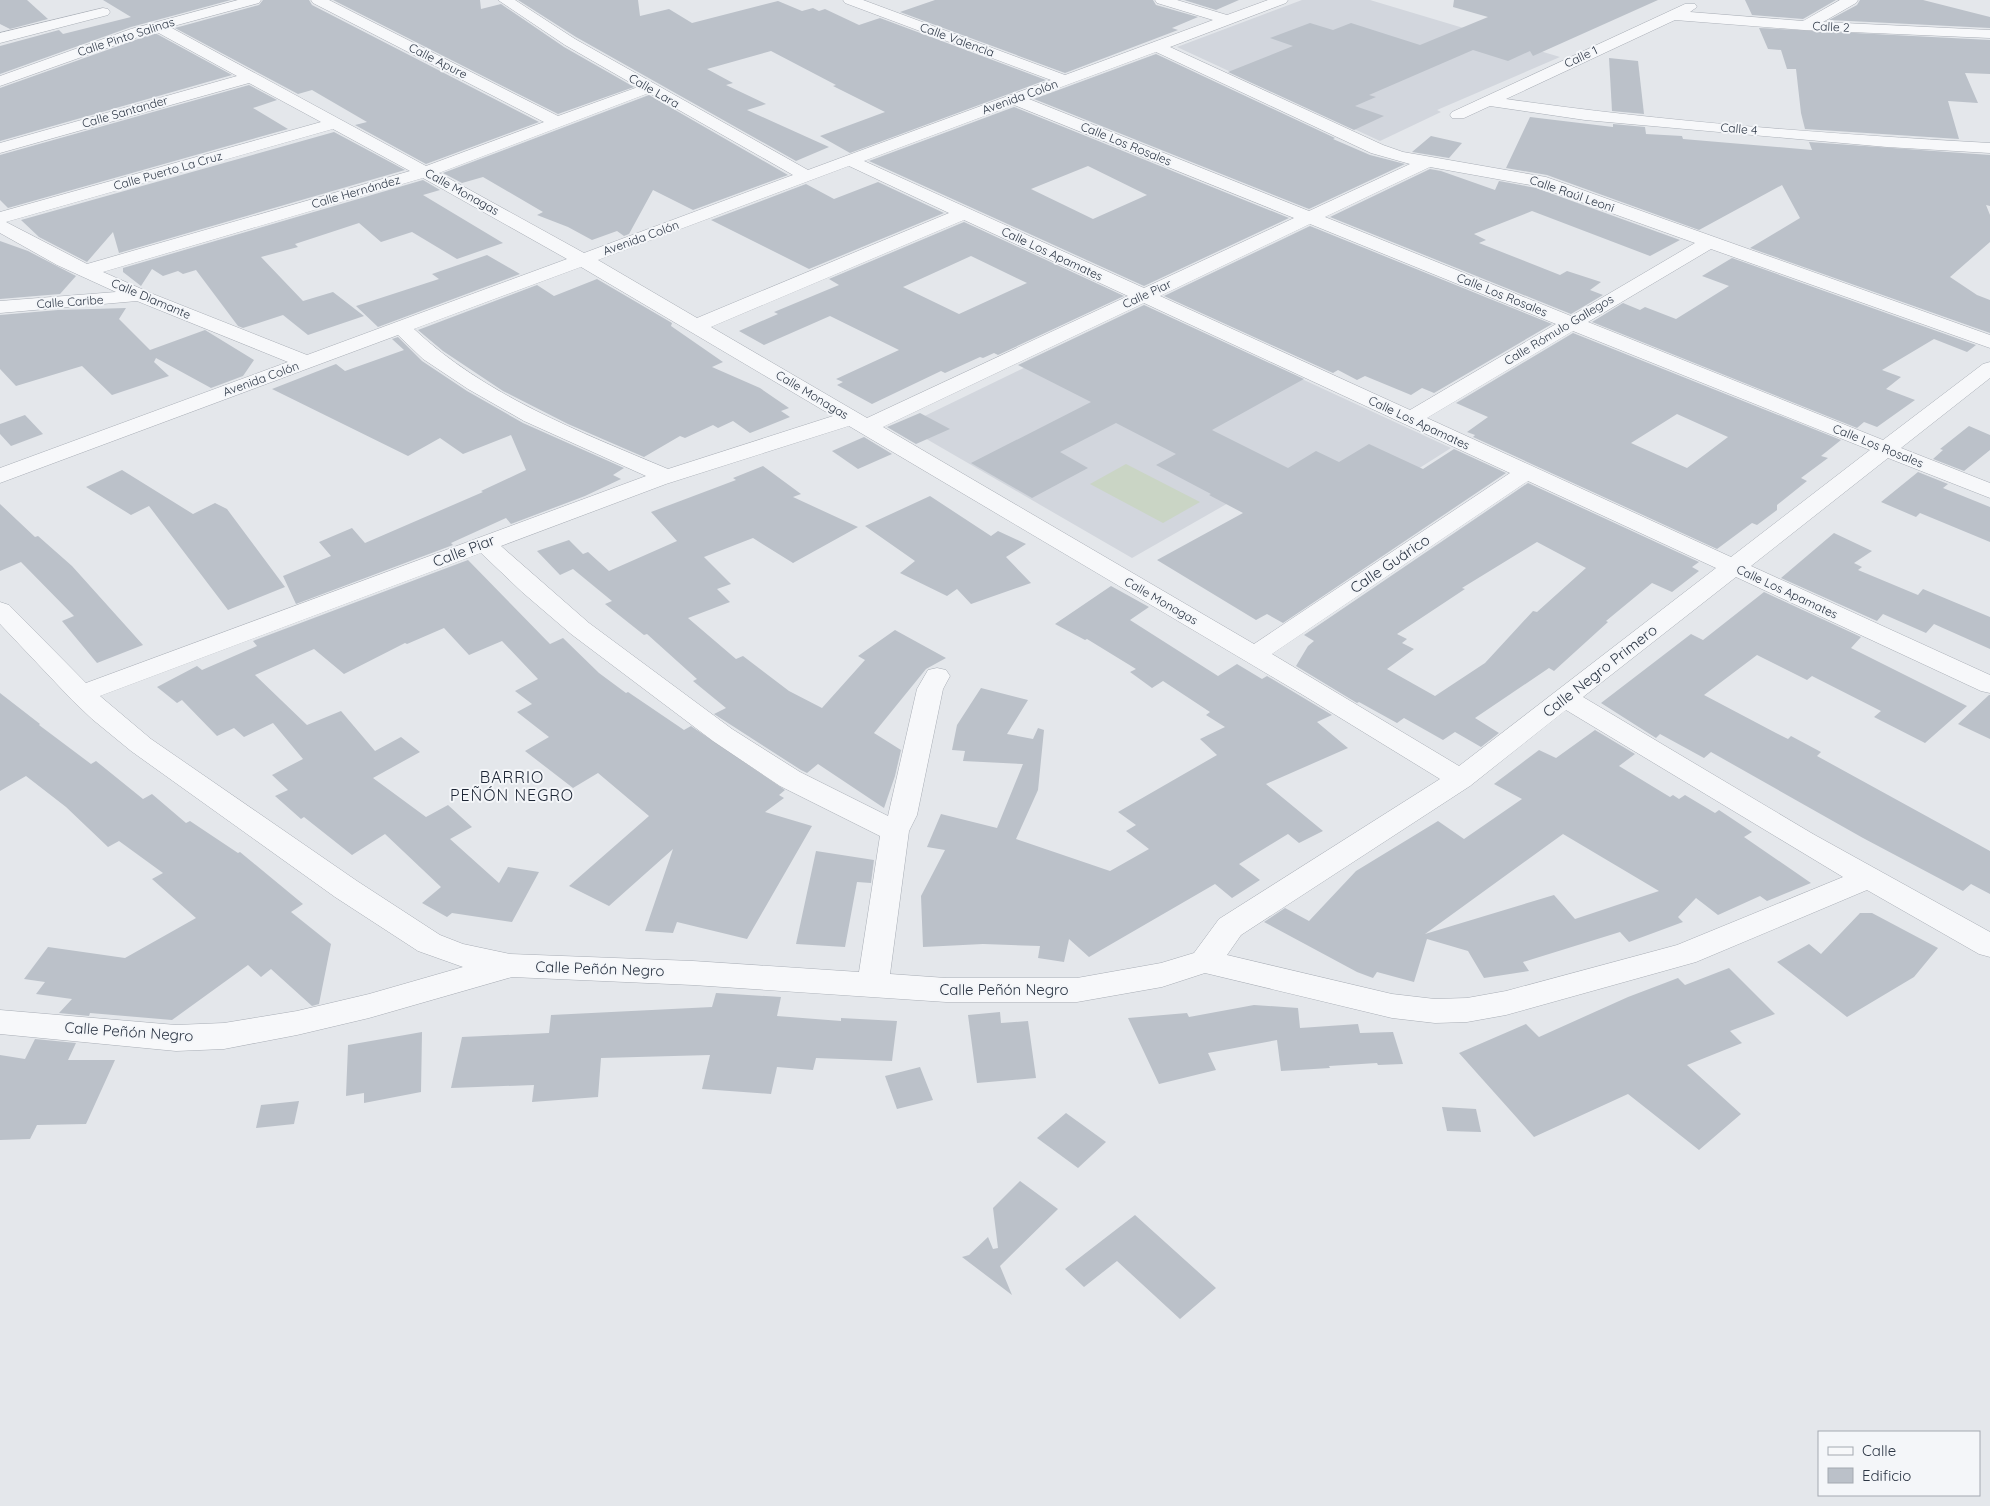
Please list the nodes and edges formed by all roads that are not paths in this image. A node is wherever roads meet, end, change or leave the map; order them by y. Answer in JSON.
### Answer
{"nodes":[{"id":1,"x":82,"y":0,"type":"edge"},
{"id":2,"x":254,"y":0,"type":"edge"},
{"id":3,"x":318,"y":0,"type":"edge"},
{"id":4,"x":504,"y":0,"type":"edge"},
{"id":5,"x":850,"y":0,"type":"edge"},
{"id":6,"x":1162,"y":0,"type":"edge"},
{"id":7,"x":1281,"y":0,"type":"edge"},
{"id":8,"x":1705,"y":0,"type":"edge"},
{"id":9,"x":1851,"y":0,"type":"edge"},
{"id":10,"x":103,"y":12,"type":"junction"},
{"id":11,"x":1672,"y":15,"type":"junction"},
{"id":12,"x":1227,"y":20,"type":"junction"},
{"id":13,"x":156,"y":26,"type":"junction"},
{"id":14,"x":1804,"y":26,"type":"junction"},
{"id":15,"x":136,"y":32,"type":"junction"},
{"id":16,"x":1990,"y":34,"type":"edge"},
{"id":17,"x":0,"y":38,"type":"edge"},
{"id":18,"x":1156,"y":46,"type":"junction"},
{"id":19,"x":251,"y":77,"type":"junction"},
{"id":20,"x":1065,"y":80,"type":"junction"},
{"id":21,"x":0,"y":81,"type":"edge"},
{"id":22,"x":649,"y":88,"type":"junction"},
{"id":23,"x":1014,"y":99,"type":"junction"},
{"id":24,"x":1488,"y":101,"type":"junction"},
{"id":25,"x":1458,"y":115,"type":"dead end"},
{"id":26,"x":557,"y":122,"type":"junction"},
{"id":27,"x":336,"y":123,"type":"junction"},
{"id":28,"x":0,"y":148,"type":"edge"},
{"id":29,"x":1990,"y":148,"type":"edge"},
{"id":30,"x":849,"y":160,"type":"junction"},
{"id":31,"x":1428,"y":162,"type":"junction"},
{"id":32,"x":425,"y":172,"type":"junction"},
{"id":33,"x":807,"y":176,"type":"junction"},
{"id":34,"x":964,"y":213,"type":"junction"},
{"id":35,"x":0,"y":218,"type":"edge"},
{"id":36,"x":1311,"y":218,"type":"junction"},
{"id":37,"x":0,"y":226,"type":"edge"},
{"id":38,"x":1709,"y":242,"type":"junction"},
{"id":39,"x":583,"y":260,"type":"junction"},
{"id":40,"x":85,"y":271,"type":"junction"},
{"id":41,"x":139,"y":295,"type":"junction"},
{"id":42,"x":1143,"y":296,"type":"junction"},
{"id":43,"x":0,"y":307,"type":"edge"},
{"id":44,"x":1571,"y":323,"type":"junction"},
{"id":45,"x":696,"y":326,"type":"junction"},
{"id":46,"x":401,"y":327,"type":"junction"},
{"id":47,"x":1990,"y":342,"type":"edge"},
{"id":48,"x":306,"y":362,"type":"junction"},
{"id":49,"x":1990,"y":368,"type":"edge"},
{"id":50,"x":1410,"y":418,"type":"junction"},
{"id":51,"x":858,"y":422,"type":"junction"},
{"id":52,"x":1886,"y":449,"type":"junction"},
{"id":53,"x":1526,"y":472,"type":"junction"},
{"id":54,"x":0,"y":476,"type":"edge"},
{"id":55,"x":666,"y":476,"type":"junction"},
{"id":56,"x":1990,"y":491,"type":"edge"},
{"id":57,"x":484,"y":543,"type":"junction"},
{"id":58,"x":1734,"y":567,"type":"junction"},
{"id":59,"x":0,"y":610,"type":"edge"},
{"id":60,"x":1254,"y":655,"type":"junction"},
{"id":61,"x":938,"y":676,"type":"dead end"},
{"id":62,"x":1990,"y":685,"type":"edge"},
{"id":63,"x":81,"y":694,"type":"junction"},
{"id":64,"x":1565,"y":698,"type":"junction"},
{"id":65,"x":1460,"y":779,"type":"junction"},
{"id":66,"x":895,"y":832,"type":"junction"},
{"id":67,"x":1868,"y":878,"type":"junction"},
{"id":68,"x":1990,"y":946,"type":"edge"},
{"id":69,"x":1206,"y":961,"type":"junction"},
{"id":70,"x":512,"y":965,"type":"junction"},
{"id":71,"x":872,"y":985,"type":"junction"},
{"id":72,"x":0,"y":1022,"type":"edge"}],
"edges":[{"from":1,"to":10,"type":"street"},
{"from":2,"to":13,"type":"street","name":"Calle Pinto Salinas"},
{"from":3,"to":26,"type":"street","name":"Calle Apure"},
{"from":4,"to":22,"type":"street","name":"Calle Lara"},
{"from":5,"to":20,"type":"street","name":"Calle Valencia"},
{"from":6,"to":12,"type":"street"},
{"from":7,"to":12,"type":"street","name":"Avenida Colón"},
{"from":8,"to":11,"type":"street","name":"Calle 1"},
{"from":9,"to":14,"type":"street"},
{"from":10,"to":15,"type":"street"},
{"from":10,"to":17,"type":"street"},
{"from":11,"to":14,"type":"street","name":"Calle 2"},
{"from":11,"to":24,"type":"street","name":"Calle 1"},
{"from":12,"to":18,"type":"street","name":"Avenida Colón"},
{"from":13,"to":15,"type":"street","name":"Calle Pinto Salinas"},
{"from":13,"to":19,"type":"street","name":"Calle Monagas"},
{"from":14,"to":16,"type":"street","name":"Calle 2"},
{"from":15,"to":21,"type":"street","name":"Calle Pinto Salinas"},
{"from":18,"to":20,"type":"street","name":"Avenida Colón"},
{"from":18,"to":31,"type":"street","name":"Calle Raúl Leoni"},
{"from":19,"to":27,"type":"street","name":"Calle Monagas"},
{"from":19,"to":28,"type":"street","name":"Calle Santander"},
{"from":20,"to":23,"type":"street","name":"Avenida Colón"},
{"from":22,"to":26,"type":"street","name":"Calle Hernández"},
{"from":22,"to":33,"type":"street","name":"Calle Lara"},
{"from":23,"to":30,"type":"street","name":"Avenida Colón"},
{"from":23,"to":36,"type":"street","name":"Calle Los Rosales"},
{"from":24,"to":25,"type":"street","name":"Calle 1"},
{"from":24,"to":29,"type":"street","name":"Calle 4"},
{"from":26,"to":32,"type":"street","name":"Calle Hernández"},
{"from":27,"to":32,"type":"street","name":"Calle Monagas"},
{"from":27,"to":35,"type":"street","name":"Calle Puerto La Cruz"},
{"from":30,"to":33,"type":"street","name":"Avenida Colón"},
{"from":30,"to":34,"type":"street","name":"Calle Los Apamates"},
{"from":31,"to":36,"type":"street","name":"Calle Piar"},
{"from":31,"to":38,"type":"street","name":"Calle Raúl Leoni"},
{"from":32,"to":39,"type":"street","name":"Calle Monagas"},
{"from":32,"to":40,"type":"street","name":"Calle Hernández"},
{"from":33,"to":39,"type":"street","name":"Avenida Colón"},
{"from":34,"to":42,"type":"street","name":"Calle Los Apamates"},
{"from":34,"to":45,"type":"street"},
{"from":36,"to":42,"type":"street","name":"Calle Piar"},
{"from":36,"to":44,"type":"street","name":"Calle Los Rosales"},
{"from":37,"to":40,"type":"street","name":"Calle Diamante"},
{"from":38,"to":44,"type":"street","name":"Calle Rómulo Gallegos"},
{"from":38,"to":47,"type":"street","name":"Calle Raúl Leoni"},
{"from":39,"to":45,"type":"street","name":"Calle Monagas"},
{"from":39,"to":46,"type":"street","name":"Avenida Colón"},
{"from":40,"to":41,"type":"street","name":"Calle Diamante"},
{"from":41,"to":43,"type":"street","name":"Calle Caribe"},
{"from":41,"to":48,"type":"street","name":"Calle Diamante"},
{"from":42,"to":50,"type":"street","name":"Calle Los Apamates"},
{"from":42,"to":51,"type":"street","name":"Calle Piar"},
{"from":44,"to":50,"type":"street","name":"Calle Rómulo Gallegos"},
{"from":44,"to":52,"type":"street","name":"Calle Los Rosales"},
{"from":45,"to":51,"type":"street","name":"Calle Monagas"},
{"from":46,"to":48,"type":"street","name":"Avenida Colón"},
{"from":46,"to":55,"type":"street"},
{"from":48,"to":54,"type":"street","name":"Avenida Colón"},
{"from":49,"to":52,"type":"street","name":"Calle Negro Primero"},
{"from":50,"to":53,"type":"street","name":"Calle Los Apamates"},
{"from":51,"to":55,"type":"street","name":"Calle Piar"},
{"from":51,"to":60,"type":"street","name":"Calle Monagas"},
{"from":52,"to":56,"type":"street","name":"Calle Los Rosales"},
{"from":52,"to":58,"type":"street","name":"Calle Negro Primero"},
{"from":53,"to":58,"type":"street","name":"Calle Los Apamates"},
{"from":53,"to":60,"type":"street","name":"Calle Guárico"},
{"from":55,"to":57,"type":"street","name":"Calle Piar"},
{"from":57,"to":63,"type":"street","name":"Calle Piar"},
{"from":57,"to":66,"type":"street"},
{"from":58,"to":62,"type":"street","name":"Calle Los Apamates"},
{"from":58,"to":64,"type":"street","name":"Calle Negro Primero"},
{"from":59,"to":63,"type":"street"},
{"from":60,"to":65,"type":"street","name":"Calle Monagas"},
{"from":61,"to":66,"type":"street"},
{"from":63,"to":70,"type":"street"},
{"from":64,"to":65,"type":"street","name":"Calle Negro Primero"},
{"from":64,"to":67,"type":"street"},
{"from":65,"to":69,"type":"street","name":"Calle Negro Primero"},
{"from":66,"to":71,"type":"street"},
{"from":67,"to":68,"type":"street"},
{"from":67,"to":69,"type":"street"},
{"from":69,"to":71,"type":"street","name":"Calle Peñón Negro"},
{"from":70,"to":71,"type":"street","name":"Calle Peñón Negro"},
{"from":70,"to":72,"type":"street","name":"Calle Peñón Negro"}]}
